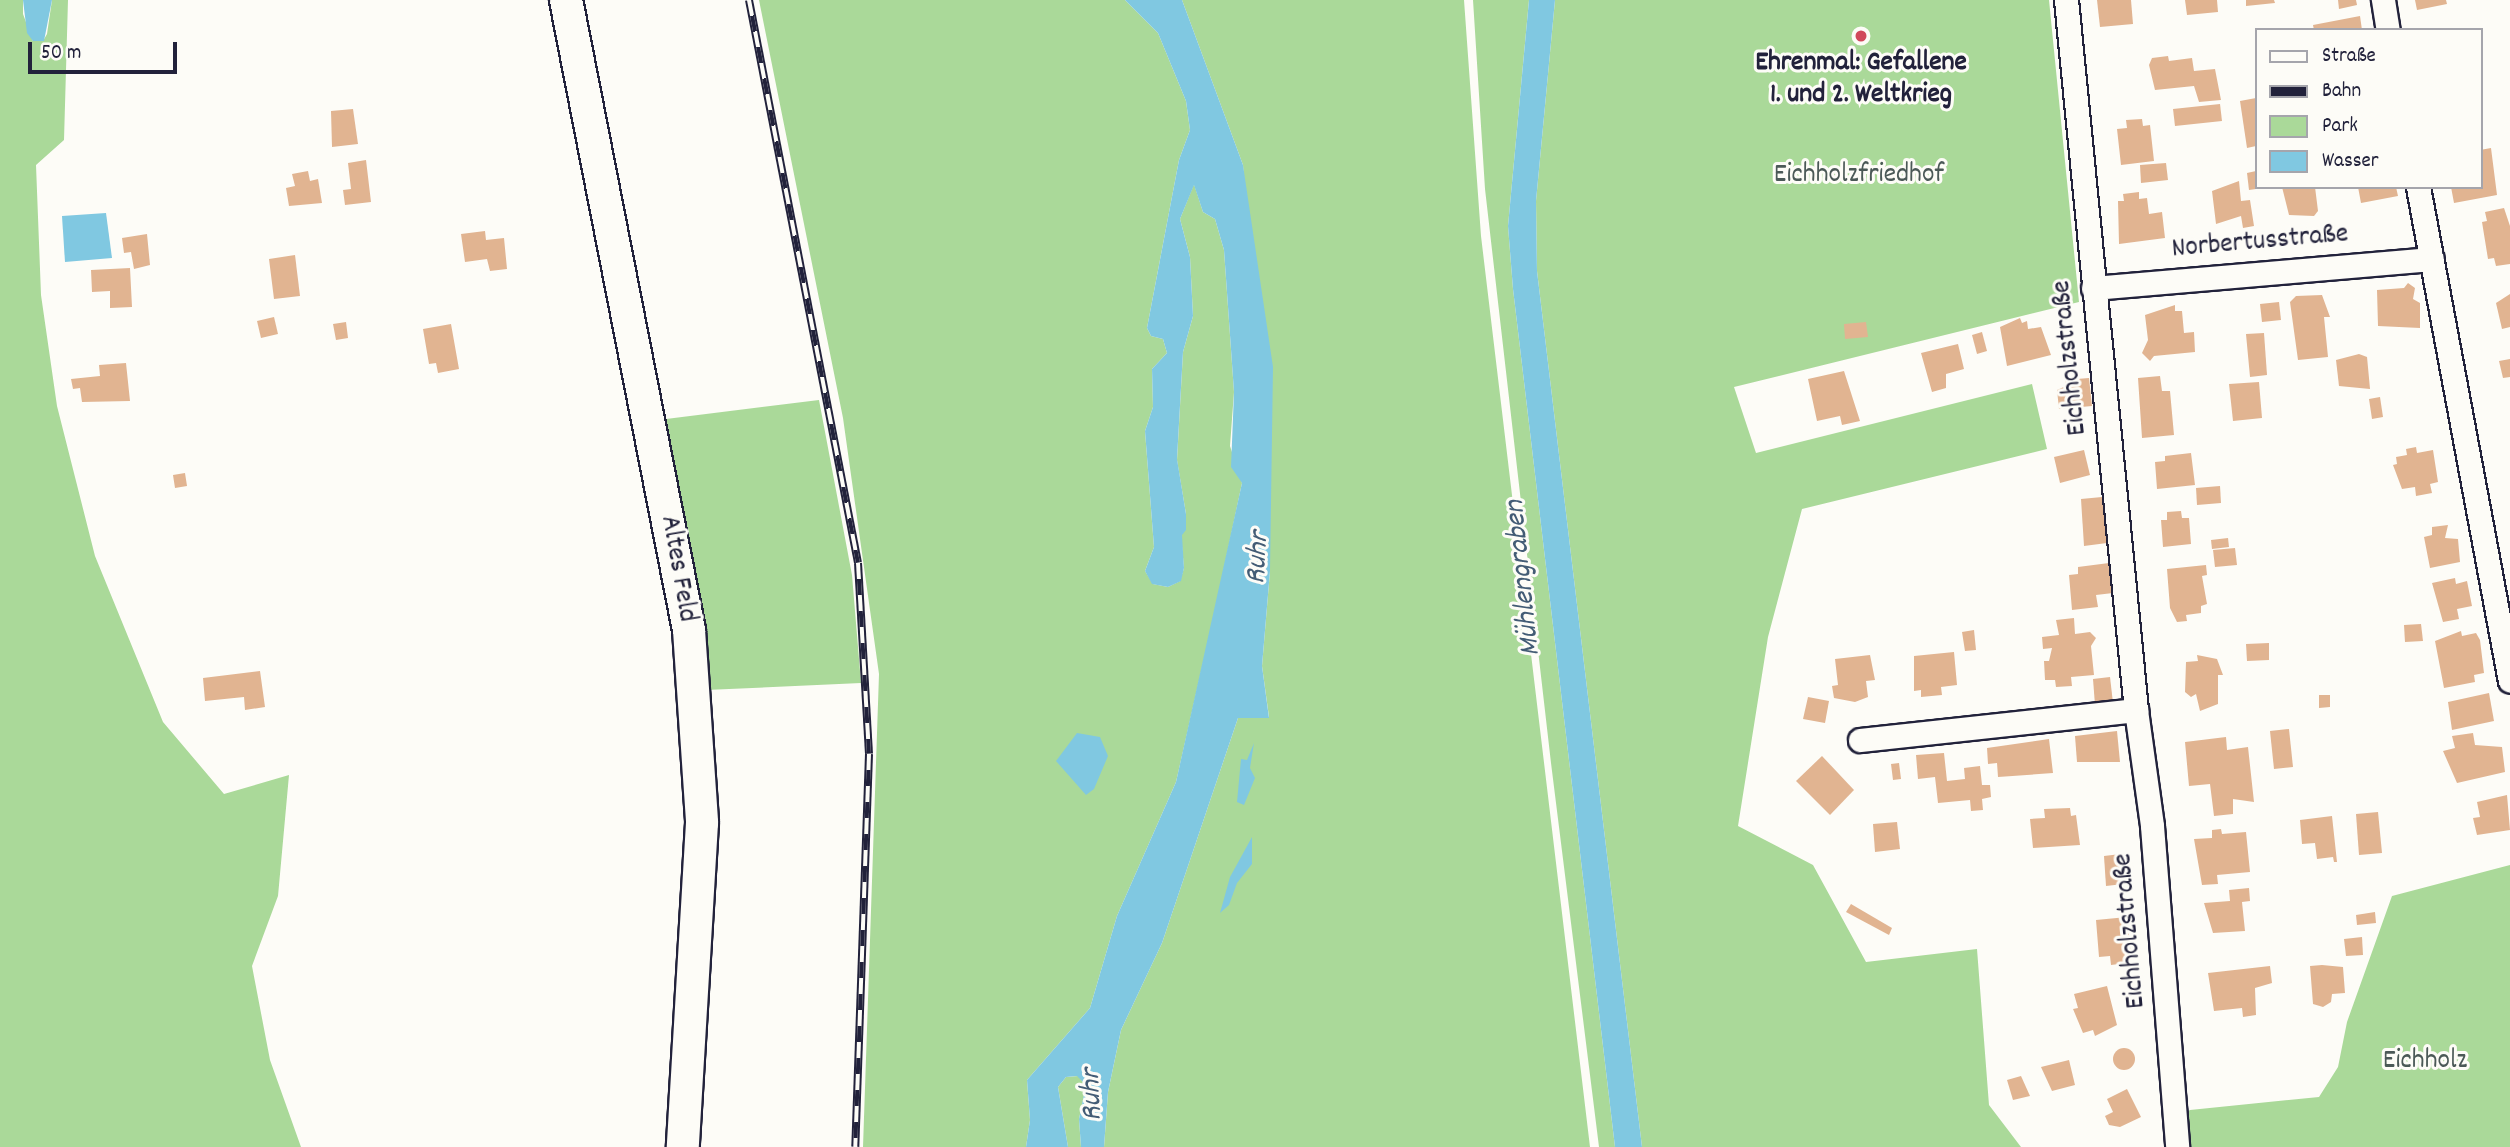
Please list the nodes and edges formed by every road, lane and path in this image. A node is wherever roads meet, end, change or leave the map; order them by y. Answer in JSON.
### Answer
{"nodes":[{"id":1,"x":566,"y":0,"type":"edge"},
{"id":2,"x":2066,"y":0,"type":"edge"},
{"id":3,"x":2383,"y":0,"type":"edge"},
{"id":4,"x":2388,"y":28,"type":"edge"},
{"id":5,"x":2418,"y":189,"type":"edge"},
{"id":6,"x":2432,"y":258,"type":"junction"},
{"id":7,"x":2093,"y":288,"type":"junction"},
{"id":8,"x":2510,"y":681,"type":"edge"},
{"id":9,"x":2136,"y":710,"type":"junction"},
{"id":10,"x":1860,"y":740,"type":"dead end"},
{"id":11,"x":683,"y":1147,"type":"edge"},
{"id":12,"x":2176,"y":1147,"type":"edge"}],
"edges":[{"from":1,"to":11,"type":"main road","name":"Altes Feld"},
{"from":2,"to":7,"type":"street","name":"Eichholzstraße"},
{"from":3,"to":4,"type":"street"},
{"from":5,"to":6,"type":"street"},
{"from":6,"to":7,"type":"street","name":"Norbertusstraße"},
{"from":6,"to":8,"type":"street"},
{"from":7,"to":9,"type":"street","name":"Eichholzstraße"},
{"from":9,"to":10,"type":"street"},
{"from":9,"to":12,"type":"street","name":"Eichholzstraße"}]}
